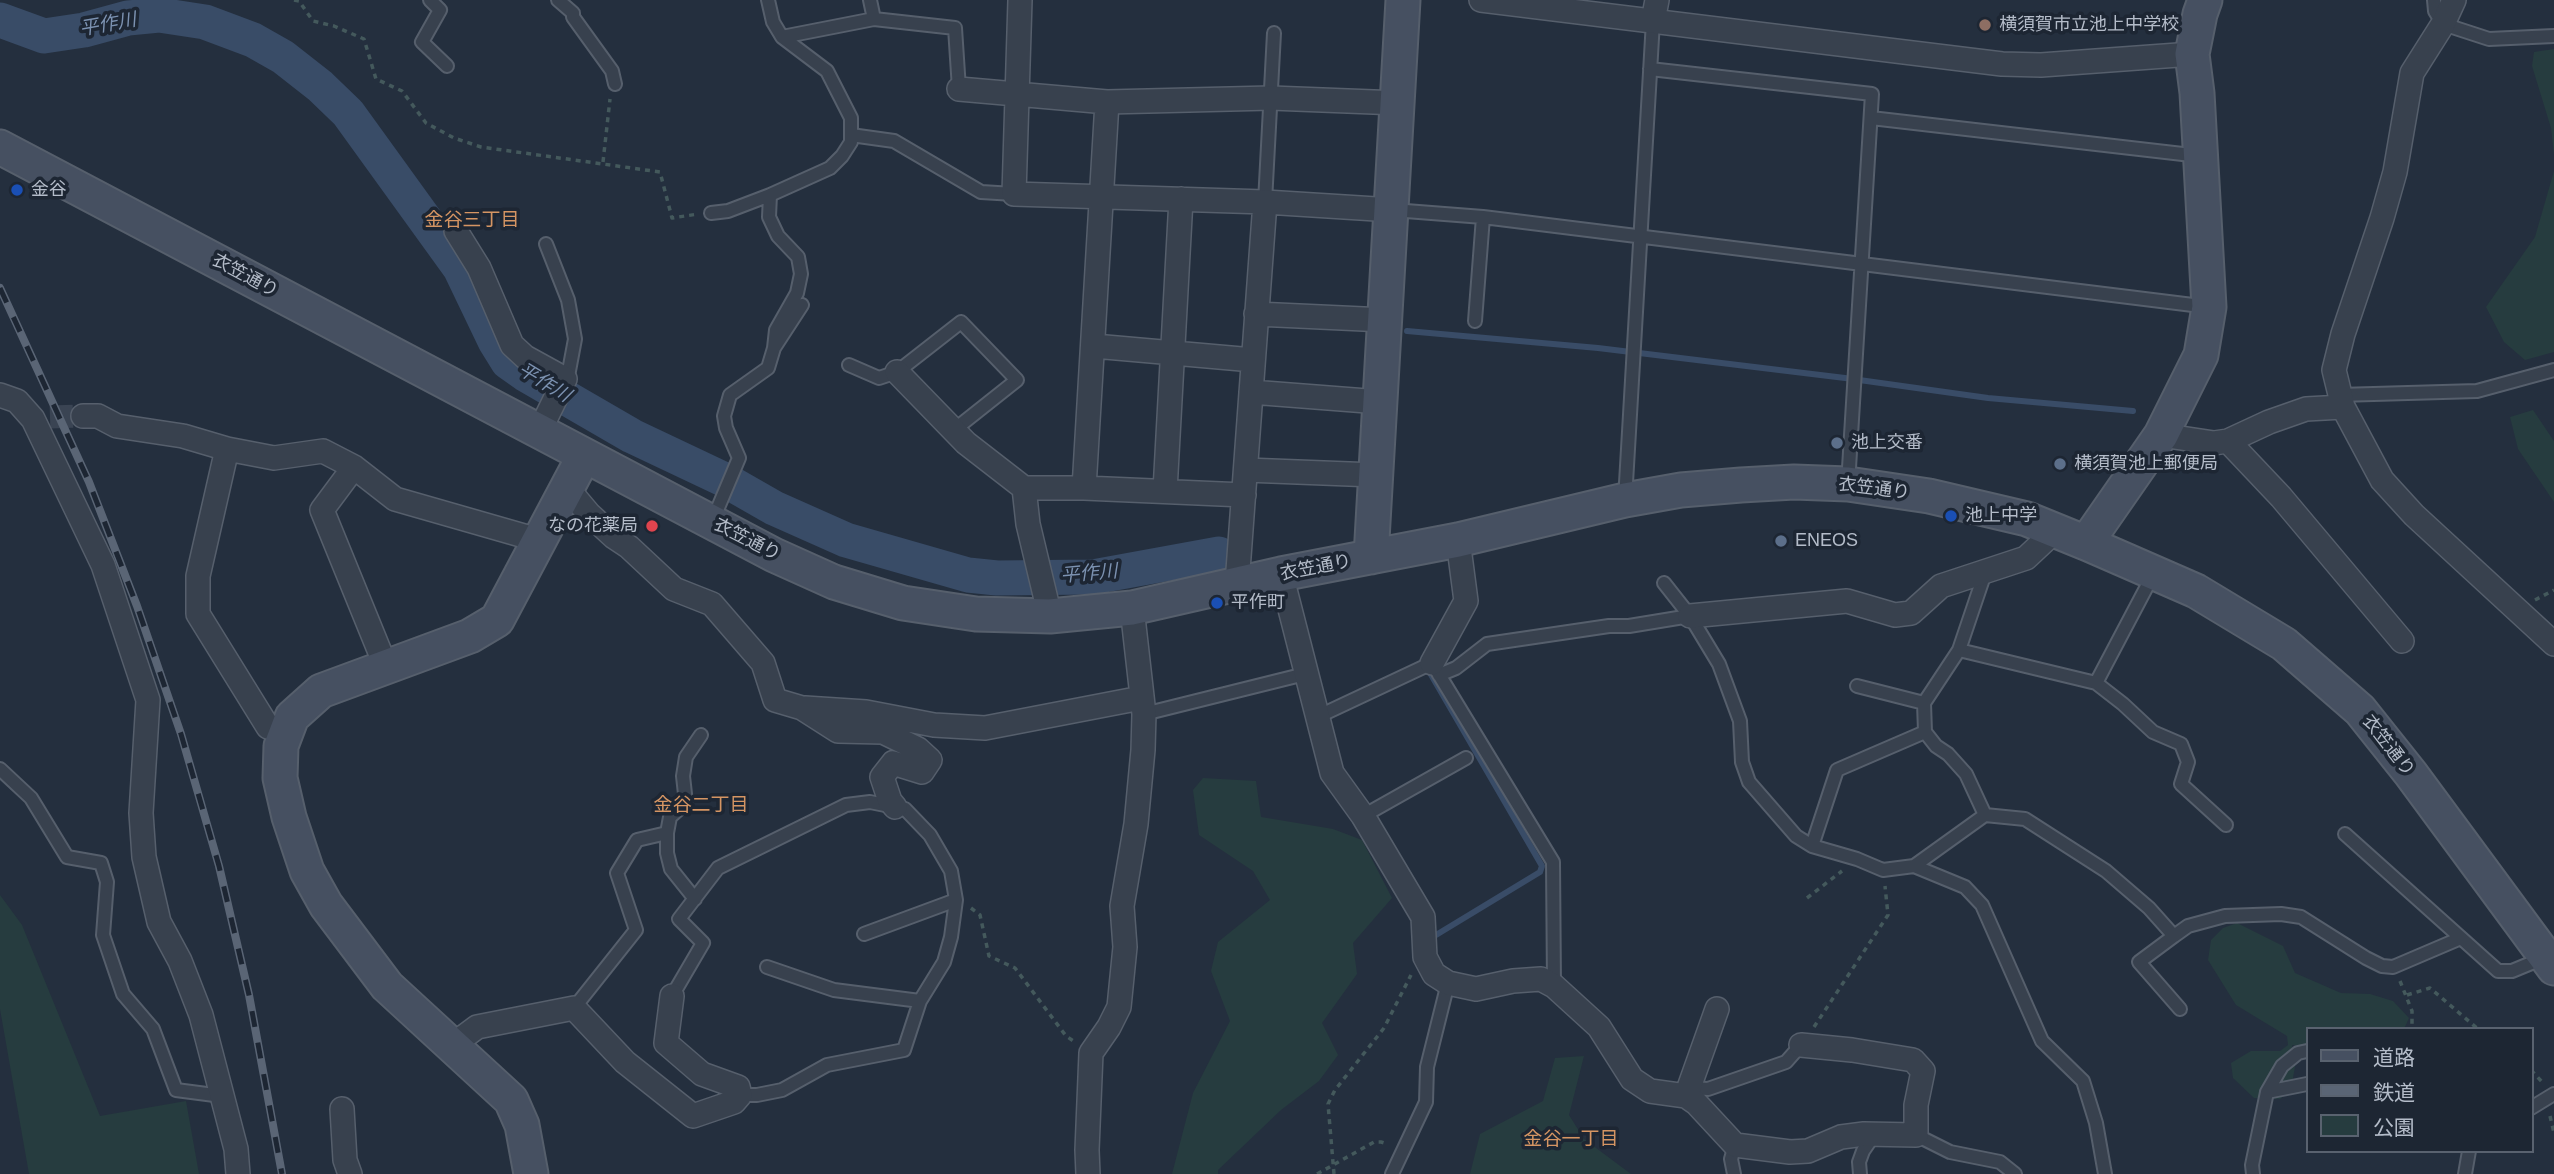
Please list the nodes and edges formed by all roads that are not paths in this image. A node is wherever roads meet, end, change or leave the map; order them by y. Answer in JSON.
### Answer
{"nodes":[{"id":1,"x":430,"y":0,"type":"edge"},
{"id":2,"x":558,"y":0,"type":"edge"},
{"id":3,"x":768,"y":0,"type":"edge"},
{"id":4,"x":870,"y":0,"type":"edge"},
{"id":5,"x":1020,"y":0,"type":"edge"},
{"id":6,"x":1403,"y":0,"type":"edge"},
{"id":7,"x":1481,"y":0,"type":"edge"},
{"id":8,"x":2205,"y":0,"type":"edge"},
{"id":9,"x":2434,"y":0,"type":"edge"},
{"id":10,"x":2454,"y":0,"type":"edge"},
{"id":11,"x":1655,"y":10,"type":"edge"},
{"id":12,"x":874,"y":19,"type":"junction"},
{"id":13,"x":2443,"y":24,"type":"junction"},
{"id":14,"x":1274,"y":33,"type":"dead end"},
{"id":15,"x":2554,"y":36,"type":"edge"},
{"id":16,"x":782,"y":37,"type":"junction"},
{"id":17,"x":2192,"y":54,"type":"junction"},
{"id":18,"x":447,"y":66,"type":"dead end"},
{"id":19,"x":1650,"y":69,"type":"junction"},
{"id":20,"x":615,"y":84,"type":"road end"},
{"id":21,"x":959,"y":89,"type":"joint"},
{"id":22,"x":1018,"y":94,"type":"junction"},
{"id":23,"x":1271,"y":98,"type":"junction"},
{"id":24,"x":1107,"y":102,"type":"junction"},
{"id":25,"x":1399,"y":103,"type":"junction"},
{"id":26,"x":1871,"y":118,"type":"junction"},
{"id":27,"x":851,"y":135,"type":"junction"},
{"id":28,"x":0,"y":147,"type":"edge"},
{"id":29,"x":2201,"y":156,"type":"junction"},
{"id":30,"x":1014,"y":194,"type":"junction"},
{"id":31,"x":770,"y":195,"type":"junction"},
{"id":32,"x":1103,"y":196,"type":"junction"},
{"id":33,"x":1181,"y":199,"type":"junction"},
{"id":34,"x":1265,"y":202,"type":"junction"},
{"id":35,"x":1392,"y":210,"type":"junction"},
{"id":36,"x":711,"y":213,"type":"road end"},
{"id":37,"x":1483,"y":217,"type":"junction"},
{"id":38,"x":456,"y":231,"type":"dead end"},
{"id":39,"x":1639,"y":237,"type":"junction"},
{"id":40,"x":546,"y":244,"type":"dead end"},
{"id":41,"x":1862,"y":264,"type":"junction"},
{"id":42,"x":802,"y":305,"type":"dead end"},
{"id":43,"x":2209,"y":307,"type":"junction"},
{"id":44,"x":1256,"y":314,"type":"junction"},
{"id":45,"x":1385,"y":320,"type":"junction"},
{"id":46,"x":1475,"y":321,"type":"dead end"},
{"id":47,"x":1094,"y":346,"type":"junction"},
{"id":48,"x":774,"y":348,"type":"junction"},
{"id":49,"x":1174,"y":353,"type":"junction"},
{"id":50,"x":1253,"y":360,"type":"junction"},
{"id":51,"x":849,"y":365,"type":"dead end"},
{"id":52,"x":2554,"y":370,"type":"edge"},
{"id":53,"x":897,"y":372,"type":"junction"},
{"id":54,"x":565,"y":379,"type":"junction"},
{"id":55,"x":1251,"y":392,"type":"junction"},
{"id":56,"x":0,"y":395,"type":"edge"},
{"id":57,"x":2341,"y":401,"type":"junction"},
{"id":58,"x":1380,"y":402,"type":"junction"},
{"id":59,"x":83,"y":416,"type":"tunnel mouth"},
{"id":60,"x":540,"y":430,"type":"junction"},
{"id":61,"x":954,"y":430,"type":"junction"},
{"id":62,"x":2161,"y":435,"type":"junction"},
{"id":63,"x":2228,"y":441,"type":"junction"},
{"id":64,"x":227,"y":449,"type":"junction"},
{"id":65,"x":584,"y":456,"type":"junction"},
{"id":66,"x":354,"y":467,"type":"junction"},
{"id":67,"x":1246,"y":470,"type":"junction"},
{"id":68,"x":1375,"y":475,"type":"junction"},
{"id":69,"x":1848,"y":485,"type":"junction"},
{"id":70,"x":1024,"y":488,"type":"junction"},
{"id":71,"x":1084,"y":488,"type":"junction"},
{"id":72,"x":568,"y":489,"type":"junction"},
{"id":73,"x":1165,"y":491,"type":"junction"},
{"id":74,"x":1244,"y":495,"type":"junction"},
{"id":75,"x":1625,"y":500,"type":"junction"},
{"id":76,"x":712,"y":523,"type":"junction"},
{"id":77,"x":2056,"y":530,"type":"junction"},
{"id":78,"x":538,"y":540,"type":"junction"},
{"id":79,"x":1458,"y":540,"type":"junction"},
{"id":80,"x":2086,"y":543,"type":"junction"},
{"id":81,"x":1371,"y":557,"type":"junction"},
{"id":82,"x":1985,"y":573,"type":"junction"},
{"id":83,"x":2154,"y":573,"type":"junction"},
{"id":84,"x":1281,"y":574,"type":"junction"},
{"id":85,"x":1664,"y":583,"type":"dead end"},
{"id":86,"x":1237,"y":584,"type":"junction"},
{"id":87,"x":1132,"y":608,"type":"junction"},
{"id":88,"x":1050,"y":615,"type":"junction"},
{"id":89,"x":1690,"y":616,"type":"junction"},
{"id":90,"x":2402,"y":641,"type":"dead end"},
{"id":91,"x":2554,"y":644,"type":"edge"},
{"id":92,"x":1959,"y":650,"type":"junction"},
{"id":93,"x":386,"y":667,"type":"junction"},
{"id":94,"x":1435,"y":669,"type":"junction"},
{"id":95,"x":1306,"y":674,"type":"junction"},
{"id":96,"x":2096,"y":683,"type":"junction"},
{"id":97,"x":1857,"y":685,"type":"dead end"},
{"id":98,"x":1924,"y":703,"type":"junction"},
{"id":99,"x":1142,"y":706,"type":"junction"},
{"id":100,"x":802,"y":708,"type":"junction"},
{"id":101,"x":1317,"y":718,"type":"junction"},
{"id":102,"x":286,"y":731,"type":"junction"},
{"id":103,"x":1925,"y":732,"type":"junction"},
{"id":104,"x":701,"y":735,"type":"dead end"},
{"id":105,"x":1466,"y":758,"type":"dead end"},
{"id":106,"x":0,"y":769,"type":"edge"},
{"id":107,"x":895,"y":807,"type":"junction"},
{"id":108,"x":1985,"y":815,"type":"junction"},
{"id":109,"x":1363,"y":816,"type":"junction"},
{"id":110,"x":2226,"y":825,"type":"dead end"},
{"id":111,"x":667,"y":833,"type":"junction"},
{"id":112,"x":2345,"y":834,"type":"dead end"},
{"id":113,"x":1812,"y":846,"type":"junction"},
{"id":114,"x":1914,"y":866,"type":"junction"},
{"id":115,"x":695,"y":899,"type":"junction"},
{"id":116,"x":956,"y":900,"type":"junction"},
{"id":117,"x":864,"y":934,"type":"dead end"},
{"id":118,"x":2174,"y":936,"type":"junction"},
{"id":119,"x":2461,"y":938,"type":"junction"},
{"id":120,"x":2548,"y":952,"type":"edge"},
{"id":121,"x":767,"y":967,"type":"dead end"},
{"id":122,"x":1448,"y":983,"type":"junction"},
{"id":123,"x":1554,"y":986,"type":"junction"},
{"id":124,"x":672,"y":996,"type":"joint"},
{"id":125,"x":920,"y":1001,"type":"junction"},
{"id":126,"x":574,"y":1008,"type":"junction"},
{"id":127,"x":1717,"y":1009,"type":"dead end"},
{"id":128,"x":2180,"y":1009,"type":"dead end"},
{"id":129,"x":1801,"y":1045,"type":"joint"},
{"id":130,"x":450,"y":1047,"type":"junction"},
{"id":131,"x":2306,"y":1051,"type":"edge"},
{"id":132,"x":2306,"y":1084,"type":"edge"},
{"id":133,"x":1689,"y":1092,"type":"junction"},
{"id":134,"x":2267,"y":1092,"type":"junction"},
{"id":135,"x":2554,"y":1094,"type":"edge"},
{"id":136,"x":740,"y":1095,"type":"junction"},
{"id":137,"x":222,"y":1096,"type":"junction"},
{"id":138,"x":2533,"y":1107,"type":"edge"},
{"id":139,"x":342,"y":1110,"type":"dead end"},
{"id":140,"x":1874,"y":1135,"type":"junction"},
{"id":141,"x":1916,"y":1135,"type":"junction"},
{"id":142,"x":1735,"y":1144,"type":"junction"},
{"id":143,"x":2469,"y":1153,"type":"edge"},
{"id":144,"x":238,"y":1174,"type":"edge"},
{"id":145,"x":350,"y":1174,"type":"edge"},
{"id":146,"x":531,"y":1174,"type":"edge"},
{"id":147,"x":1088,"y":1174,"type":"edge"},
{"id":148,"x":1392,"y":1174,"type":"edge"},
{"id":149,"x":1734,"y":1174,"type":"edge"},
{"id":150,"x":1860,"y":1174,"type":"edge"},
{"id":151,"x":2015,"y":1174,"type":"edge"},
{"id":152,"x":2105,"y":1174,"type":"edge"},
{"id":153,"x":2253,"y":1174,"type":"edge"},
{"id":154,"x":2465,"y":1174,"type":"edge"}],
"edges":[{"from":1,"to":18,"type":"lane"},
{"from":2,"to":20,"type":"lane"},
{"from":3,"to":16,"type":"lane"},
{"from":4,"to":12,"type":"lane"},
{"from":5,"to":22,"type":"street"},
{"from":6,"to":25,"type":"street"},
{"from":7,"to":11,"type":"street"},
{"from":8,"to":17,"type":"street"},
{"from":9,"to":13,"type":"lane"},
{"from":10,"to":13,"type":"street"},
{"from":11,"to":17,"type":"street"},
{"from":11,"to":19,"type":"lane"},
{"from":12,"to":16,"type":"lane"},
{"from":12,"to":21,"type":"lane"},
{"from":13,"to":15,"type":"lane"},
{"from":13,"to":57,"type":"street"},
{"from":14,"to":23,"type":"lane"},
{"from":16,"to":27,"type":"lane"},
{"from":17,"to":29,"type":"street"},
{"from":19,"to":26,"type":"lane"},
{"from":19,"to":39,"type":"lane"},
{"from":21,"to":22,"type":"street"},
{"from":22,"to":24,"type":"street"},
{"from":22,"to":30,"type":"street"},
{"from":23,"to":24,"type":"street"},
{"from":23,"to":25,"type":"street"},
{"from":23,"to":34,"type":"lane"},
{"from":24,"to":32,"type":"street"},
{"from":25,"to":35,"type":"street"},
{"from":26,"to":29,"type":"lane"},
{"from":26,"to":41,"type":"lane"},
{"from":27,"to":30,"type":"lane"},
{"from":27,"to":31,"type":"lane"},
{"from":28,"to":60,"type":"street","name":"衣笠通り"},
{"from":29,"to":43,"type":"street"},
{"from":30,"to":32,"type":"street"},
{"from":31,"to":36,"type":"lane"},
{"from":31,"to":48,"type":"lane"},
{"from":32,"to":33,"type":"street"},
{"from":32,"to":47,"type":"street"},
{"from":33,"to":34,"type":"street"},
{"from":33,"to":49,"type":"street"},
{"from":34,"to":35,"type":"street"},
{"from":34,"to":44,"type":"street"},
{"from":35,"to":37,"type":"lane"},
{"from":35,"to":45,"type":"street"},
{"from":37,"to":39,"type":"lane"},
{"from":37,"to":46,"type":"lane"},
{"from":38,"to":54,"type":"street"},
{"from":39,"to":41,"type":"lane"},
{"from":39,"to":75,"type":"lane"},
{"from":40,"to":54,"type":"lane"},
{"from":41,"to":43,"type":"lane"},
{"from":41,"to":69,"type":"lane"},
{"from":42,"to":48,"type":"lane"},
{"from":43,"to":62,"type":"street"},
{"from":44,"to":45,"type":"street"},
{"from":44,"to":50,"type":"street"},
{"from":45,"to":58,"type":"street"},
{"from":47,"to":49,"type":"street"},
{"from":47,"to":71,"type":"street"},
{"from":48,"to":76,"type":"lane"},
{"from":49,"to":50,"type":"street"},
{"from":49,"to":73,"type":"street"},
{"from":50,"to":55,"type":"street"},
{"from":51,"to":53,"type":"lane"},
{"from":52,"to":57,"type":"lane"},
{"from":53,"to":61,"type":"street"},
{"from":53,"to":61,"type":"lane"},
{"from":54,"to":60,"type":"street"},
{"from":55,"to":58,"type":"street"},
{"from":55,"to":67,"type":"street"},
{"from":56,"to":137,"type":"street"},
{"from":57,"to":63,"type":"street"},
{"from":57,"to":91,"type":"street"},
{"from":58,"to":68,"type":"street"},
{"from":59,"to":64,"type":"street"},
{"from":60,"to":65,"type":"street","name":"衣笠通り"},
{"from":61,"to":70,"type":"street"},
{"from":62,"to":63,"type":"street"},
{"from":62,"to":80,"type":"street"},
{"from":63,"to":90,"type":"street"},
{"from":64,"to":66,"type":"street"},
{"from":64,"to":102,"type":"street"},
{"from":65,"to":72,"type":"street"},
{"from":65,"to":76,"type":"street","name":"衣笠通り"},
{"from":66,"to":78,"type":"street"},
{"from":66,"to":93,"type":"street"},
{"from":67,"to":68,"type":"street"},
{"from":67,"to":74,"type":"street"},
{"from":68,"to":81,"type":"street"},
{"from":69,"to":75,"type":"street","name":"衣笠通り"},
{"from":69,"to":77,"type":"street","name":"衣笠通り"},
{"from":70,"to":71,"type":"street"},
{"from":70,"to":88,"type":"street"},
{"from":71,"to":73,"type":"street"},
{"from":72,"to":78,"type":"street"},
{"from":72,"to":100,"type":"street"},
{"from":73,"to":74,"type":"street"},
{"from":74,"to":86,"type":"street"},
{"from":75,"to":79,"type":"street","name":"衣笠通り"},
{"from":76,"to":88,"type":"street","name":"衣笠通り"},
{"from":77,"to":80,"type":"street","name":"衣笠通り"},
{"from":77,"to":82,"type":"street"},
{"from":78,"to":93,"type":"street"},
{"from":79,"to":81,"type":"street","name":"衣笠通り"},
{"from":79,"to":94,"type":"street"},
{"from":80,"to":83,"type":"street","name":"衣笠通り"},
{"from":81,"to":84,"type":"street","name":"衣笠通り"},
{"from":82,"to":89,"type":"street"},
{"from":82,"to":92,"type":"lane"},
{"from":83,"to":96,"type":"lane"},
{"from":83,"to":120,"type":"street","name":"衣笠通り"},
{"from":84,"to":86,"type":"street","name":"衣笠通り"},
{"from":84,"to":95,"type":"street"},
{"from":85,"to":89,"type":"lane"},
{"from":86,"to":87,"type":"street","name":"衣笠通り"},
{"from":87,"to":88,"type":"street","name":"衣笠通り"},
{"from":87,"to":99,"type":"street"},
{"from":89,"to":94,"type":"lane"},
{"from":89,"to":113,"type":"lane"},
{"from":92,"to":96,"type":"lane"},
{"from":92,"to":98,"type":"lane"},
{"from":93,"to":102,"type":"street"},
{"from":94,"to":101,"type":"lane"},
{"from":94,"to":123,"type":"lane"},
{"from":95,"to":99,"type":"lane"},
{"from":95,"to":101,"type":"street"},
{"from":96,"to":110,"type":"lane"},
{"from":97,"to":98,"type":"lane"},
{"from":98,"to":103,"type":"lane"},
{"from":99,"to":100,"type":"street"},
{"from":99,"to":147,"type":"street"},
{"from":100,"to":107,"type":"street"},
{"from":101,"to":109,"type":"street"},
{"from":102,"to":130,"type":"street"},
{"from":103,"to":108,"type":"lane"},
{"from":103,"to":113,"type":"lane"},
{"from":104,"to":111,"type":"lane"},
{"from":105,"to":109,"type":"lane"},
{"from":106,"to":137,"type":"lane"},
{"from":107,"to":115,"type":"lane"},
{"from":107,"to":116,"type":"lane"},
{"from":108,"to":114,"type":"lane"},
{"from":108,"to":118,"type":"lane"},
{"from":109,"to":122,"type":"street"},
{"from":111,"to":115,"type":"lane"},
{"from":111,"to":126,"type":"lane"},
{"from":112,"to":119,"type":"lane"},
{"from":113,"to":114,"type":"lane"},
{"from":114,"to":152,"type":"lane"},
{"from":115,"to":124,"type":"lane"},
{"from":116,"to":117,"type":"lane"},
{"from":116,"to":125,"type":"lane"},
{"from":118,"to":119,"type":"lane"},
{"from":118,"to":128,"type":"lane"},
{"from":119,"to":120,"type":"lane"},
{"from":121,"to":125,"type":"lane"},
{"from":122,"to":123,"type":"street"},
{"from":122,"to":148,"type":"lane"},
{"from":123,"to":133,"type":"street"},
{"from":124,"to":136,"type":"street"},
{"from":125,"to":136,"type":"lane"},
{"from":126,"to":130,"type":"street"},
{"from":126,"to":136,"type":"street"},
{"from":127,"to":133,"type":"street"},
{"from":129,"to":133,"type":"lane"},
{"from":129,"to":141,"type":"street"},
{"from":130,"to":146,"type":"street"},
{"from":131,"to":134,"type":"lane"},
{"from":132,"to":134,"type":"lane"},
{"from":133,"to":142,"type":"street"},
{"from":134,"to":153,"type":"lane"},
{"from":135,"to":138,"type":"lane"},
{"from":137,"to":144,"type":"street"},
{"from":139,"to":145,"type":"street"},
{"from":140,"to":141,"type":"street"},
{"from":140,"to":142,"type":"street"},
{"from":140,"to":150,"type":"lane"},
{"from":141,"to":151,"type":"lane"},
{"from":142,"to":149,"type":"lane"},
{"from":143,"to":154,"type":"lane"}]}
